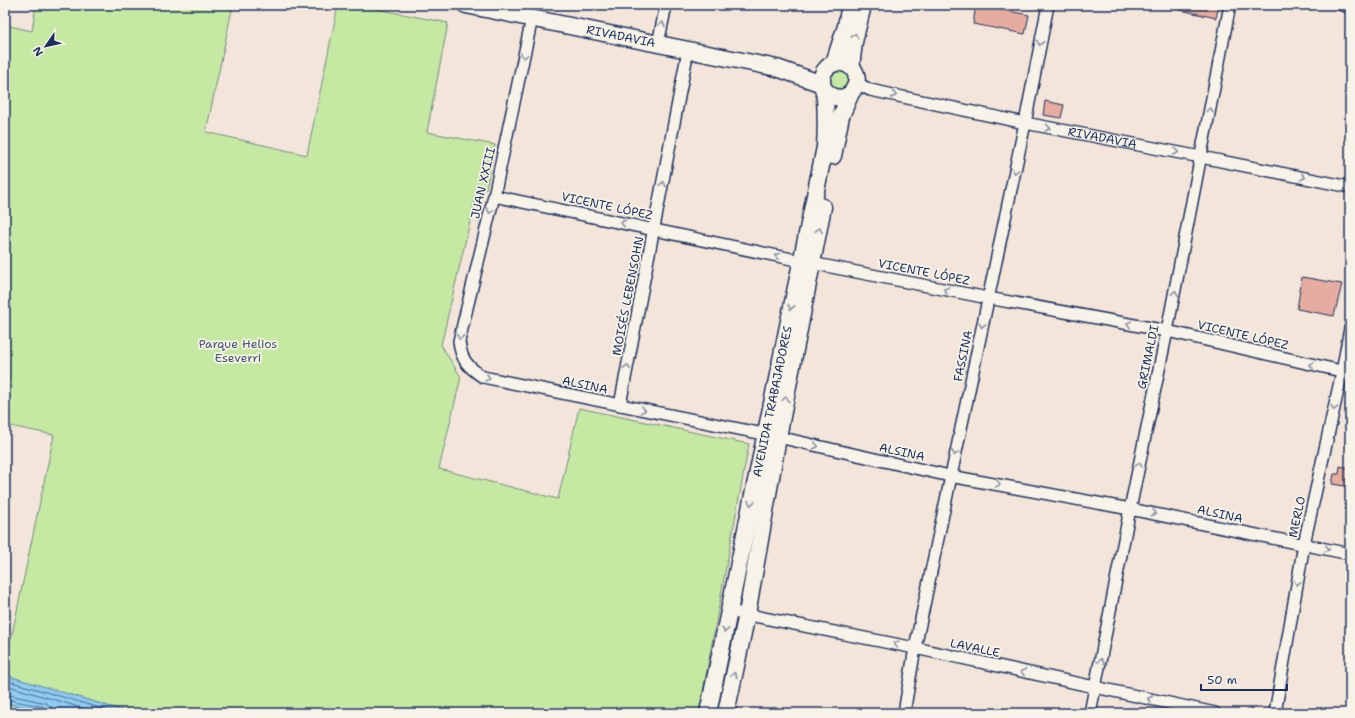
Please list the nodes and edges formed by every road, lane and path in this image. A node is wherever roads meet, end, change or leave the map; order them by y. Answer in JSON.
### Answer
{"nodes":[{"id":1,"x":666,"y":5,"type":"edge"},
{"id":2,"x":850,"y":5,"type":"edge"},
{"id":3,"x":862,"y":5,"type":"edge"},
{"id":4,"x":1048,"y":5,"type":"edge"},
{"id":5,"x":1230,"y":5,"type":"edge"},
{"id":6,"x":1342,"y":5,"type":"edge"},
{"id":7,"x":476,"y":6,"type":"edge"},
{"id":8,"x":1350,"y":7,"type":"edge"},
{"id":9,"x":532,"y":18,"type":"junction"},
{"id":10,"x":658,"y":44,"type":"junction"},
{"id":11,"x":688,"y":50,"type":"junction"},
{"id":12,"x":830,"y":65,"type":"junction"},
{"id":13,"x":851,"y":67,"type":"junction"},
{"id":14,"x":777,"y":68,"type":"junction"},
{"id":15,"x":823,"y":86,"type":"junction"},
{"id":16,"x":853,"y":89,"type":"junction"},
{"id":17,"x":1025,"y":124,"type":"junction"},
{"id":18,"x":1201,"y":156,"type":"junction"},
{"id":19,"x":1350,"y":187,"type":"edge"},
{"id":20,"x":494,"y":196,"type":"junction"},
{"id":21,"x":654,"y":230,"type":"junction"},
{"id":22,"x":807,"y":262,"type":"junction"},
{"id":23,"x":988,"y":298,"type":"junction"},
{"id":24,"x":1350,"y":328,"type":"edge"},
{"id":25,"x":1167,"y":331,"type":"junction"},
{"id":26,"x":460,"y":353,"type":"joint"},
{"id":27,"x":1346,"y":372,"type":"edge"},
{"id":28,"x":620,"y":405,"type":"junction"},
{"id":29,"x":771,"y":436,"type":"junction"},
{"id":30,"x":950,"y":476,"type":"junction"},
{"id":31,"x":1130,"y":508,"type":"junction"},
{"id":32,"x":1304,"y":544,"type":"junction"},
{"id":33,"x":1350,"y":554,"type":"edge"},
{"id":34,"x":729,"y":611,"type":"junction"},
{"id":35,"x":747,"y":614,"type":"junction"},
{"id":36,"x":915,"y":648,"type":"junction"},
{"id":37,"x":1096,"y":688,"type":"junction"},
{"id":38,"x":708,"y":713,"type":"edge"},
{"id":39,"x":726,"y":713,"type":"edge"},
{"id":40,"x":904,"y":713,"type":"edge"},
{"id":41,"x":1090,"y":713,"type":"edge"},
{"id":42,"x":1216,"y":713,"type":"edge"},
{"id":43,"x":1275,"y":713,"type":"edge"}],
"edges":[{"from":10,"to":1,"type":"street","one_way":true},
{"from":2,"to":12,"type":"main road"},
{"from":13,"to":3,"type":"main road","one_way":true},
{"from":4,"to":17,"type":"street","name":"FASSINA","one_way":true},
{"from":18,"to":5,"type":"street","name":"GRIMALDI","one_way":true},
{"from":6,"to":8,"type":"street"},
{"from":7,"to":9,"type":"main road","name":"RIVADAVIA"},
{"from":9,"to":10,"type":"main road","name":"RIVADAVIA"},
{"from":9,"to":20,"type":"street","name":"JUAN XXIII","one_way":true},
{"from":10,"to":11,"type":"main road","name":"RIVADAVIA"},
{"from":11,"to":14,"type":"main road","name":"RIVADAVIA"},
{"from":21,"to":11,"type":"street","name":"MOISÉS LEBENSOHN","one_way":true},
{"from":12,"to":13,"type":"main road"},
{"from":12,"to":14,"type":"main road","name":"RIVADAVIA"},
{"from":12,"to":15,"type":"main road"},
{"from":13,"to":16,"type":"main road"},
{"from":14,"to":15,"type":"main road","name":"RIVADAVIA"},
{"from":15,"to":16,"type":"main road"},
{"from":15,"to":22,"type":"main road","name":"AVENIDA TRABAJADORES"},
{"from":16,"to":17,"type":"street","name":"RIVADAVIA","one_way":true},
{"from":22,"to":16,"type":"main road","name":"AVENIDA TRABAJADORES","one_way":true},
{"from":17,"to":18,"type":"street","name":"RIVADAVIA","one_way":true},
{"from":17,"to":23,"type":"street","name":"FASSINA","one_way":true},
{"from":18,"to":19,"type":"street","name":"RIVADAVIA","one_way":true},
{"from":25,"to":18,"type":"street","name":"GRIMALDI","one_way":true},
{"from":21,"to":20,"type":"street","name":"VICENTE LÓPEZ","one_way":true},
{"from":20,"to":26,"type":"street","name":"JUAN XXIII","one_way":true},
{"from":22,"to":21,"type":"street","name":"VICENTE LÓPEZ","one_way":true},
{"from":28,"to":21,"type":"street","name":"MOISÉS LEBENSOHN","one_way":true},
{"from":23,"to":22,"type":"street","name":"VICENTE LÓPEZ","one_way":true},
{"from":22,"to":29,"type":"main road","name":"AVENIDA TRABAJADORES"},
{"from":25,"to":23,"type":"street","name":"VICENTE LÓPEZ","one_way":true},
{"from":23,"to":30,"type":"street","name":"FASSINA","one_way":true},
{"from":24,"to":27,"type":"street","name":"MERLO"},
{"from":27,"to":25,"type":"street","name":"VICENTE LÓPEZ","one_way":true},
{"from":31,"to":25,"type":"street","name":"GRIMALDI","one_way":true},
{"from":26,"to":28,"type":"street","name":"ALSINA","one_way":true},
{"from":27,"to":32,"type":"street","name":"MERLO","one_way":true},
{"from":28,"to":29,"type":"street","name":"ALSINA","one_way":true},
{"from":29,"to":30,"type":"street","name":"ALSINA","one_way":true},
{"from":29,"to":34,"type":"main road","name":"AVENIDA TRABAJADORES","one_way":true},
{"from":29,"to":35,"type":"main road","name":"AVENIDA TRABAJADORES"},
{"from":30,"to":31,"type":"street","name":"ALSINA","one_way":true},
{"from":30,"to":36,"type":"street","name":"FASSINA"},
{"from":31,"to":32,"type":"street","name":"ALSINA","one_way":true},
{"from":37,"to":31,"type":"street","name":"GRIMALDI","one_way":true},
{"from":32,"to":33,"type":"street","name":"ALSINA","one_way":true},
{"from":32,"to":43,"type":"street","name":"MERLO","one_way":true},
{"from":34,"to":35,"type":"street","name":"LAVALLE"},
{"from":34,"to":38,"type":"main road","name":"AVENIDA TRABAJADORES","one_way":true},
{"from":36,"to":35,"type":"street","name":"LAVALLE","one_way":true},
{"from":39,"to":35,"type":"main road","name":"AVENIDA TRABAJADORES","one_way":true},
{"from":37,"to":36,"type":"street","name":"LAVALLE","one_way":true},
{"from":36,"to":40,"type":"street","name":"FASSINA"},
{"from":37,"to":41,"type":"street","name":"GRIMALDI"},
{"from":42,"to":37,"type":"street","name":"LAVALLE","one_way":true}]}
